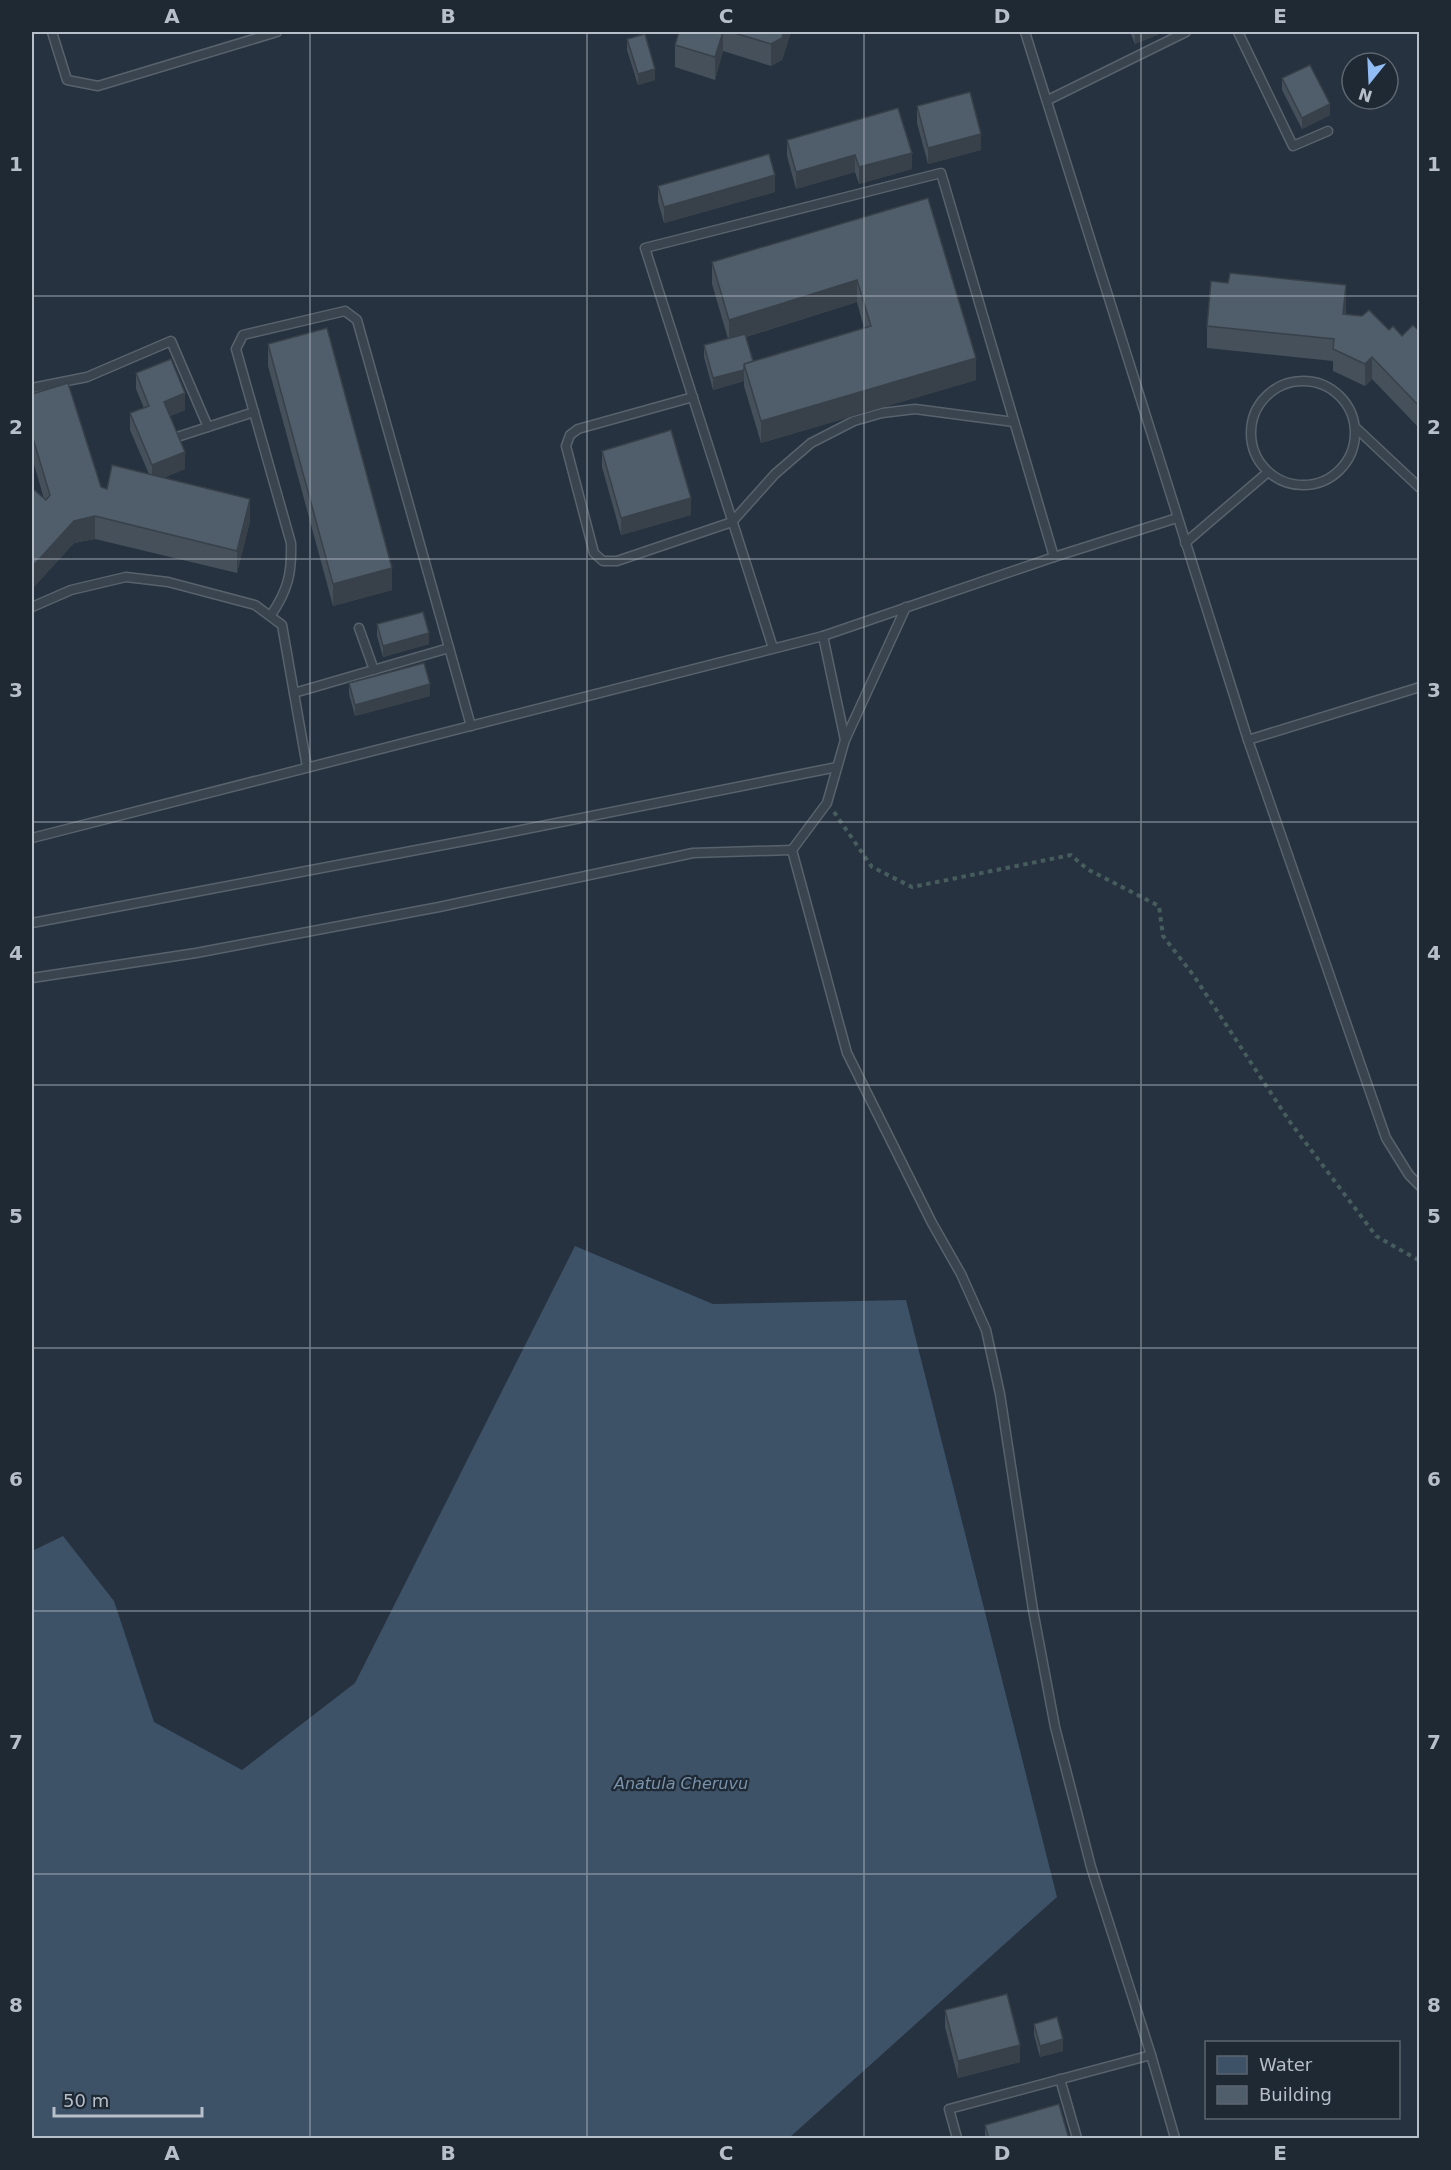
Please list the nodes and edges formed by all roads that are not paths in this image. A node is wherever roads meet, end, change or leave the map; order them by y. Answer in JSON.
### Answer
{"nodes":[{"id":1,"x":52,"y":32,"type":"edge"},
{"id":2,"x":277,"y":32,"type":"edge"},
{"id":3,"x":1025,"y":32,"type":"edge"},
{"id":4,"x":1186,"y":32,"type":"edge"},
{"id":5,"x":1238,"y":32,"type":"edge"},
{"id":6,"x":254,"y":35,"type":"edge"},
{"id":7,"x":1048,"y":100,"type":"junction"},
{"id":8,"x":1328,"y":131,"type":"dead end"},
{"id":9,"x":32,"y":388,"type":"edge"},
{"id":10,"x":693,"y":397,"type":"junction"},
{"id":11,"x":254,"y":412,"type":"junction"},
{"id":12,"x":1014,"y":422,"type":"junction"},
{"id":13,"x":208,"y":427,"type":"junction"},
{"id":14,"x":1355,"y":427,"type":"junction"},
{"id":15,"x":177,"y":437,"type":"edge"},
{"id":16,"x":1268,"y":472,"type":"junction"},
{"id":17,"x":1419,"y":488,"type":"edge"},
{"id":18,"x":1177,"y":518,"type":"junction"},
{"id":19,"x":732,"y":522,"type":"junction"},
{"id":20,"x":1185,"y":543,"type":"junction"},
{"id":21,"x":1054,"y":557,"type":"junction"},
{"id":22,"x":32,"y":607,"type":"edge"},
{"id":23,"x":906,"y":608,"type":"junction"},
{"id":24,"x":271,"y":615,"type":"junction"},
{"id":25,"x":360,"y":628,"type":"dead end"},
{"id":26,"x":823,"y":636,"type":"junction"},
{"id":27,"x":449,"y":648,"type":"junction"},
{"id":28,"x":773,"y":648,"type":"junction"},
{"id":29,"x":374,"y":670,"type":"junction"},
{"id":30,"x":1419,"y":687,"type":"edge"},
{"id":31,"x":294,"y":693,"type":"junction"},
{"id":32,"x":471,"y":726,"type":"junction"},
{"id":33,"x":845,"y":740,"type":"junction"},
{"id":34,"x":1248,"y":740,"type":"junction"},
{"id":35,"x":307,"y":767,"type":"junction"},
{"id":36,"x":837,"y":767,"type":"junction"},
{"id":37,"x":32,"y":838,"type":"edge"},
{"id":38,"x":792,"y":850,"type":"junction"},
{"id":39,"x":32,"y":922,"type":"edge"},
{"id":40,"x":32,"y":978,"type":"edge"},
{"id":41,"x":1419,"y":1186,"type":"edge"},
{"id":42,"x":1151,"y":2055,"type":"junction"},
{"id":43,"x":1060,"y":2079,"type":"junction"},
{"id":44,"x":957,"y":2139,"type":"edge"},
{"id":45,"x":1077,"y":2139,"type":"edge"},
{"id":46,"x":1175,"y":2139,"type":"edge"}],
"edges":[{"from":1,"to":6,"type":"lane"},
{"from":2,"to":6,"type":"lane"},
{"from":3,"to":7,"type":"lane"},
{"from":4,"to":7,"type":"lane"},
{"from":5,"to":8,"type":"lane"},
{"from":7,"to":18,"type":"lane"},
{"from":9,"to":13,"type":"lane"},
{"from":10,"to":12,"type":"lane"},
{"from":10,"to":19,"type":"lane"},
{"from":10,"to":19,"type":"lane"},
{"from":11,"to":13,"type":"lane"},
{"from":11,"to":24,"type":"lane"},
{"from":11,"to":27,"type":"lane"},
{"from":12,"to":19,"type":"lane"},
{"from":12,"to":21,"type":"lane"},
{"from":13,"to":15,"type":"lane"},
{"from":14,"to":16,"type":"lane"},
{"from":14,"to":16,"type":"lane"},
{"from":14,"to":17,"type":"lane"},
{"from":16,"to":20,"type":"lane"},
{"from":18,"to":20,"type":"lane"},
{"from":18,"to":21,"type":"lane"},
{"from":19,"to":28,"type":"lane"},
{"from":20,"to":34,"type":"lane"},
{"from":21,"to":23,"type":"lane"},
{"from":22,"to":24,"type":"lane"},
{"from":23,"to":26,"type":"lane"},
{"from":23,"to":33,"type":"lane"},
{"from":24,"to":31,"type":"lane"},
{"from":25,"to":29,"type":"lane"},
{"from":26,"to":28,"type":"lane"},
{"from":26,"to":33,"type":"lane"},
{"from":27,"to":29,"type":"lane"},
{"from":27,"to":32,"type":"lane"},
{"from":28,"to":32,"type":"lane"},
{"from":29,"to":31,"type":"lane"},
{"from":30,"to":34,"type":"lane"},
{"from":31,"to":35,"type":"lane"},
{"from":32,"to":35,"type":"lane"},
{"from":33,"to":36,"type":"lane"},
{"from":34,"to":41,"type":"lane"},
{"from":35,"to":37,"type":"lane"},
{"from":36,"to":38,"type":"lane"},
{"from":36,"to":39,"type":"lane"},
{"from":38,"to":40,"type":"lane"},
{"from":38,"to":42,"type":"lane"},
{"from":42,"to":43,"type":"lane"},
{"from":42,"to":46,"type":"lane"},
{"from":43,"to":44,"type":"lane"},
{"from":43,"to":45,"type":"lane"}]}
